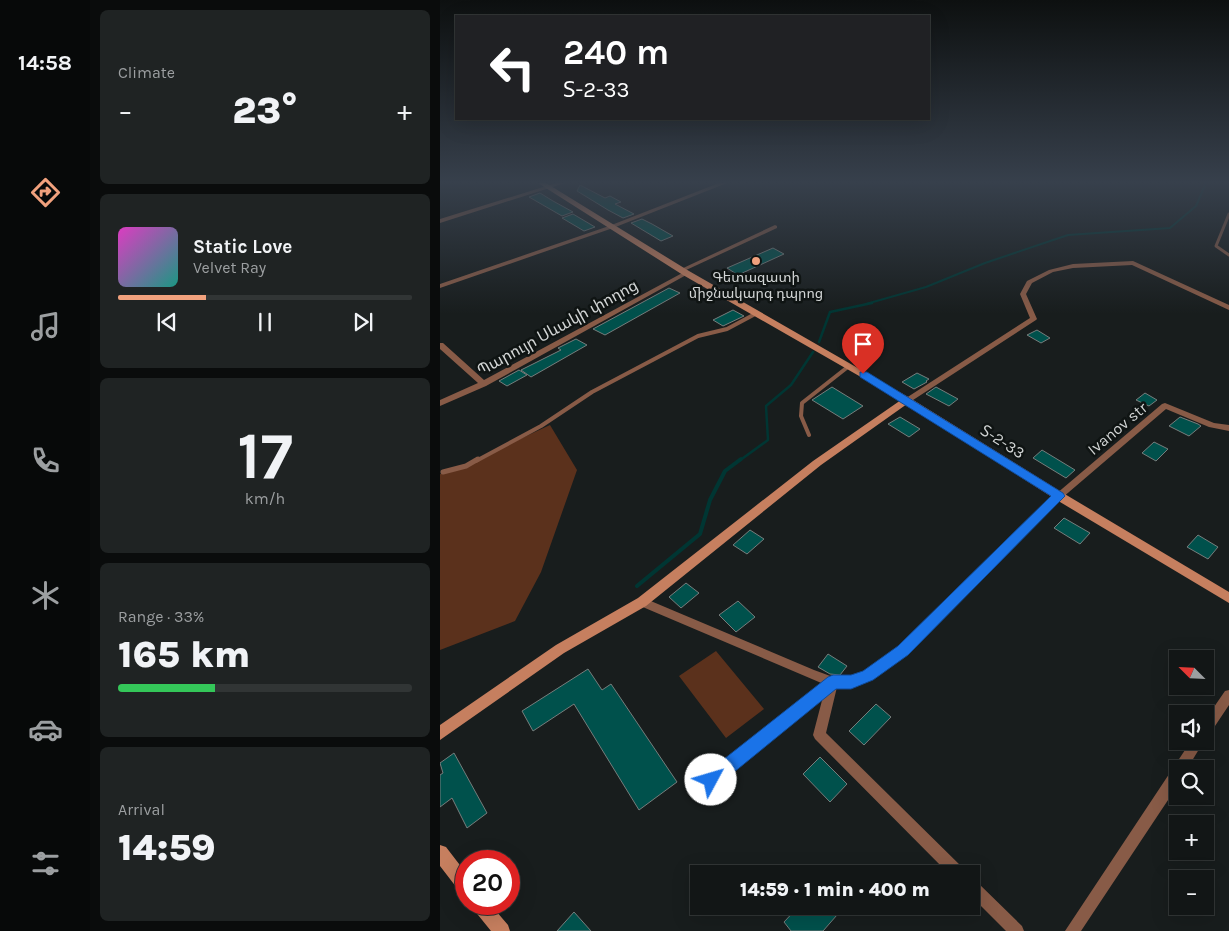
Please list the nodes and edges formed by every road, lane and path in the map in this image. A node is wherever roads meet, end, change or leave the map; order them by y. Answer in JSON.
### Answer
{"nodes":[{"id":1,"x":1224,"y":226,"type":"edge"},
{"id":2,"x":611,"y":227,"type":"joint"},
{"id":3,"x":775,"y":227,"type":"dead end"},
{"id":4,"x":1229,"y":255,"type":"edge"},
{"id":5,"x":684,"y":271,"type":"junction"},
{"id":6,"x":440,"y":286,"type":"edge"},
{"id":7,"x":1229,"y":308,"type":"edge"},
{"id":8,"x":759,"y":313,"type":"junction"},
{"id":9,"x":440,"y":345,"type":"edge"},
{"id":10,"x":849,"y":366,"type":"junction"},
{"id":11,"x":482,"y":384,"type":"junction"},
{"id":12,"x":907,"y":400,"type":"junction"},
{"id":13,"x":440,"y":403,"type":"edge"},
{"id":14,"x":1229,"y":428,"type":"edge"},
{"id":15,"x":808,"y":435,"type":"dead end"},
{"id":16,"x":443,"y":472,"type":"dead end"},
{"id":17,"x":1059,"y":496,"type":"junction"},
{"id":18,"x":1229,"y":598,"type":"edge"},
{"id":19,"x":642,"y":602,"type":"junction"},
{"id":20,"x":833,"y":682,"type":"junction"},
{"id":21,"x":1229,"y":695,"type":"edge"},
{"id":22,"x":1214,"y":718,"type":"edge"},
{"id":23,"x":440,"y":732,"type":"edge"},
{"id":24,"x":1169,"y":786,"type":"edge"},
{"id":25,"x":696,"y":792,"type":"dead end"},
{"id":26,"x":440,"y":854,"type":"edge"},
{"id":27,"x":950,"y":865,"type":"edge"},
{"id":28,"x":455,"y":872,"type":"edge"},
{"id":29,"x":980,"y":895,"type":"edge"},
{"id":30,"x":489,"y":915,"type":"edge"},
{"id":31,"x":502,"y":931,"type":"edge"},
{"id":32,"x":1017,"y":931,"type":"edge"},
{"id":33,"x":1072,"y":931,"type":"edge"}],
"edges":[{"from":1,"to":4,"type":"lane"},
{"from":2,"to":5,"type":"street","number":"Տ-2-33"},
{"from":2,"to":6,"type":"street"},
{"from":3,"to":5,"type":"street","name":"Պարույր Սևակի փողոց"},
{"from":5,"to":8,"type":"street","number":"Տ-2-33"},
{"from":5,"to":11,"type":"street","name":"Պարույր Սևակի փողոց"},
{"from":7,"to":12,"type":"street"},
{"from":8,"to":10,"type":"street","name":"Տ-2-33","number":"Տ-2-33"},
{"from":8,"to":16,"type":"lane"},
{"from":9,"to":11,"type":"street"},
{"from":10,"to":12,"type":"street","name":"Տ-2-33","number":"Տ-2-33"},
{"from":10,"to":15,"type":"lane"},
{"from":11,"to":13,"type":"street","name":"Պարույր Սևակի փողոց"},
{"from":12,"to":17,"type":"street","name":"Տ-2-33","number":"Տ-2-33"},
{"from":12,"to":19,"type":"street"},
{"from":14,"to":17,"type":"street","name":"Ivanov str"},
{"from":17,"to":18,"type":"street","name":"Տ-2-33","number":"Տ-2-33"},
{"from":17,"to":20,"type":"street"},
{"from":19,"to":20,"type":"street"},
{"from":19,"to":23,"type":"street"},
{"from":20,"to":25,"type":"lane"},
{"from":20,"to":27,"type":"street"},
{"from":21,"to":22,"type":"street"},
{"from":24,"to":33,"type":"street"},
{"from":26,"to":28,"type":"street"},
{"from":29,"to":32,"type":"street"},
{"from":30,"to":31,"type":"street"}]}
